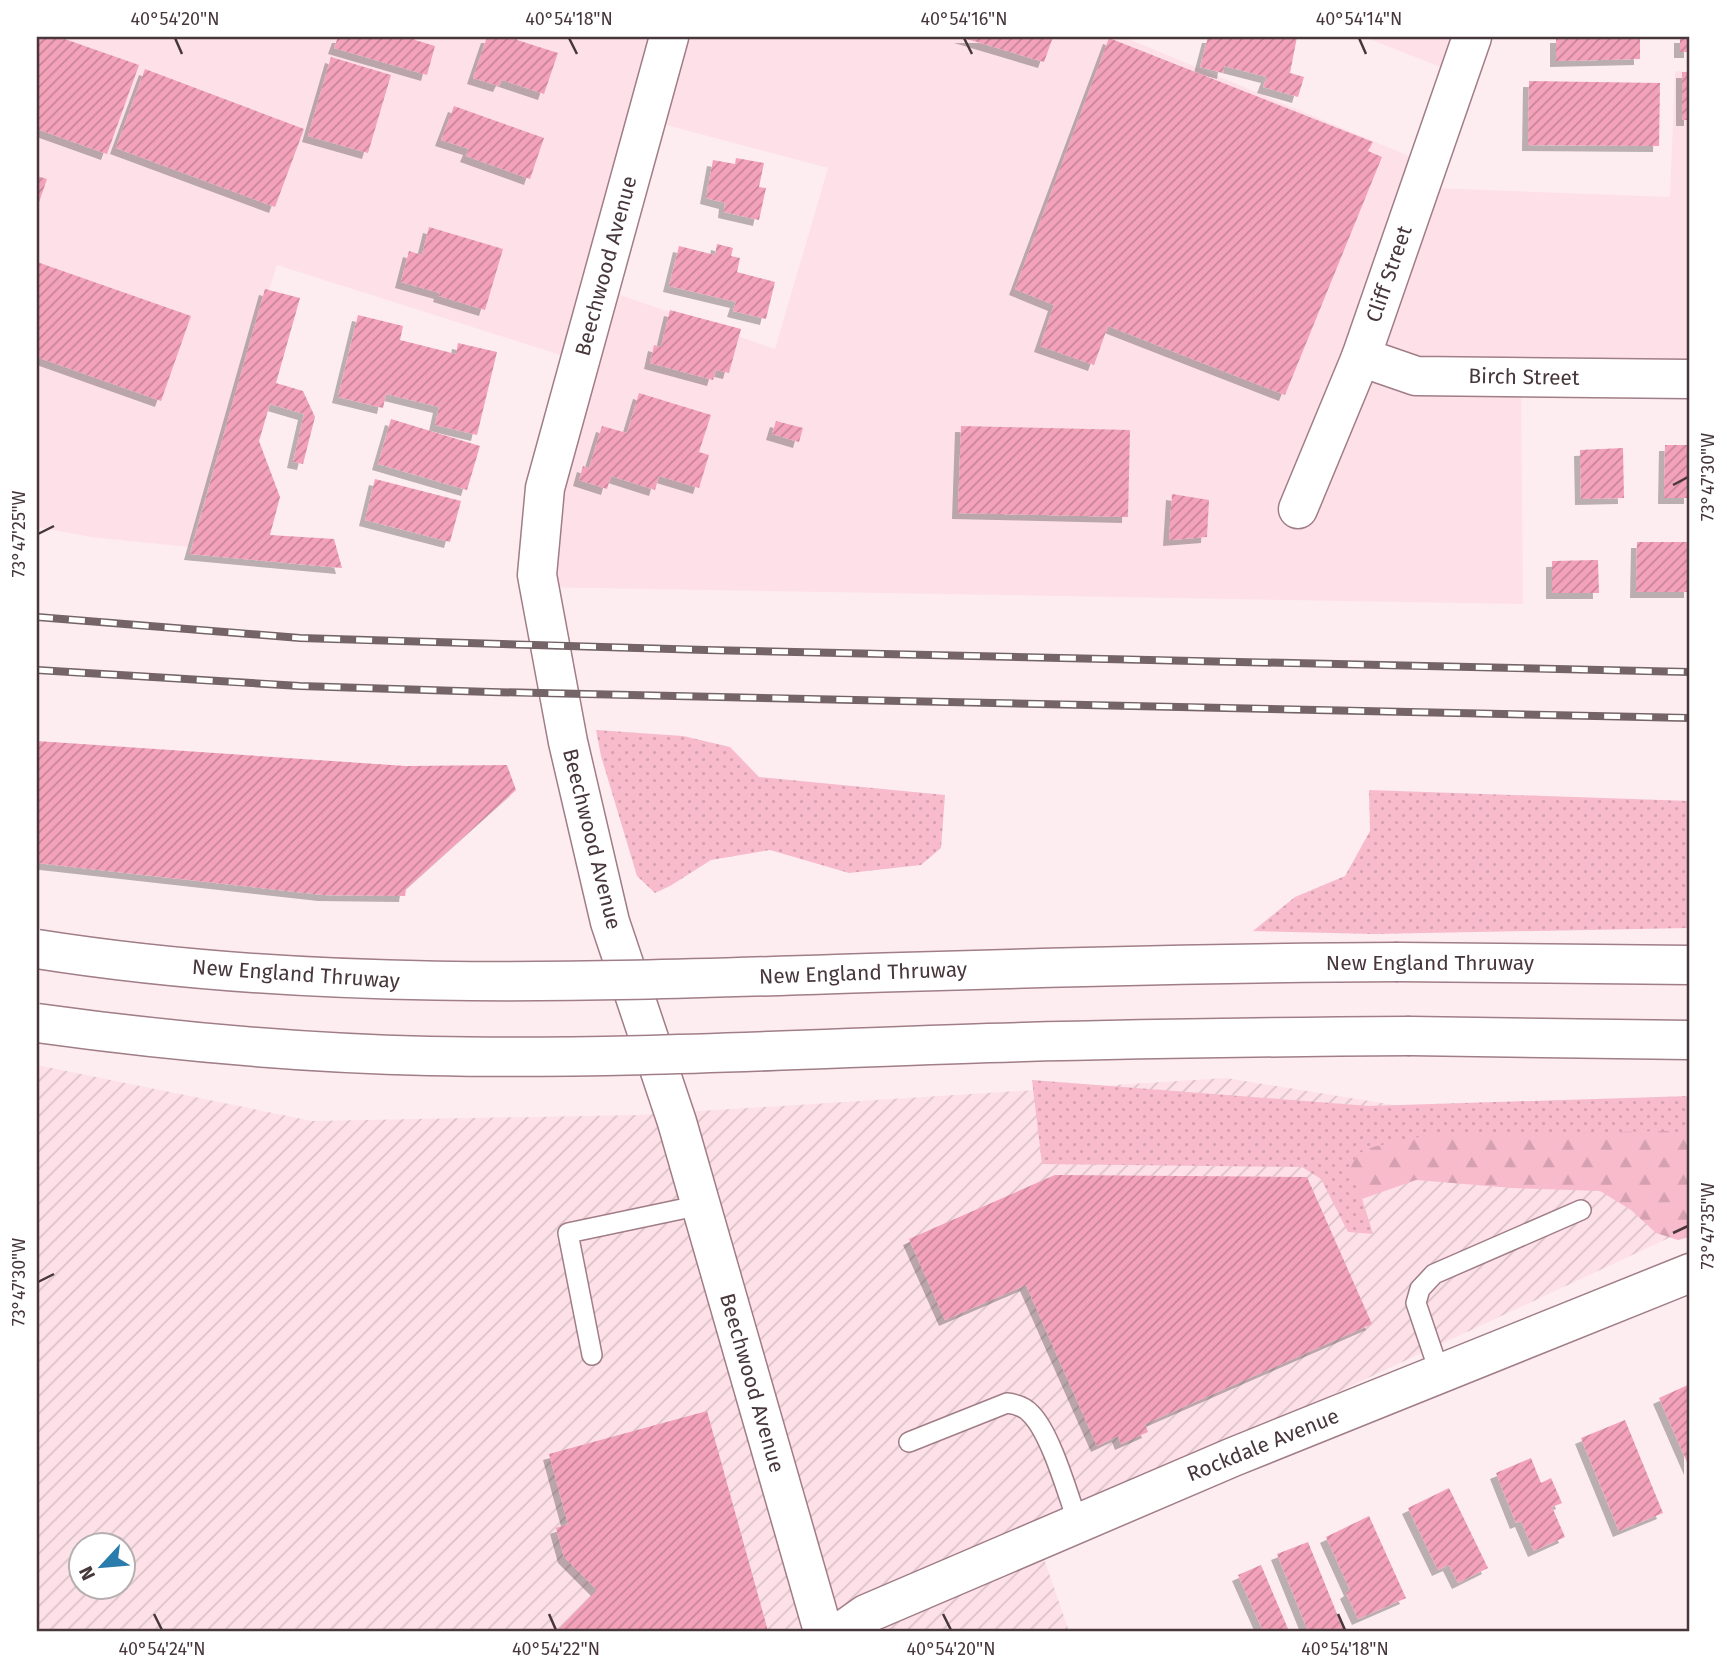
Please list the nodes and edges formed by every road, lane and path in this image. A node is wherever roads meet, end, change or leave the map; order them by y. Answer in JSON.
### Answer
{"nodes":[{"id":1,"x":669,"y":37,"type":"edge"},
{"id":2,"x":1472,"y":37,"type":"edge"},
{"id":3,"x":1360,"y":357,"type":"junction"},
{"id":4,"x":1690,"y":379,"type":"edge"},
{"id":5,"x":1298,"y":509,"type":"dead end"},
{"id":6,"x":37,"y":949,"type":"edge"},
{"id":7,"x":1690,"y":965,"type":"edge"},
{"id":8,"x":37,"y":1023,"type":"edge"},
{"id":9,"x":1690,"y":1040,"type":"edge"},
{"id":10,"x":701,"y":1205,"type":"junction"},
{"id":11,"x":1581,"y":1210,"type":"dead end"},
{"id":12,"x":1690,"y":1273,"type":"edge"},
{"id":13,"x":592,"y":1354,"type":"dead end"},
{"id":14,"x":1440,"y":1374,"type":"junction"},
{"id":15,"x":909,"y":1442,"type":"dead end"},
{"id":16,"x":1078,"y":1523,"type":"junction"},
{"id":17,"x":823,"y":1631,"type":"edge"},
{"id":18,"x":842,"y":1631,"type":"edge"}],
"edges":[{"from":1,"to":10,"type":"main road","name":"Beechwood Avenue"},
{"from":2,"to":3,"type":"main road","name":"Cliff Street"},
{"from":3,"to":4,"type":"main road","name":"Birch Street"},
{"from":3,"to":5,"type":"main road","name":"Cliff Street"},
{"from":6,"to":7,"type":"main road","name":"New England Thruway","bridge":true},
{"from":8,"to":9,"type":"main road","bridge":true},
{"from":10,"to":13,"type":"lane"},
{"from":10,"to":17,"type":"main road","name":"Beechwood Avenue"},
{"from":11,"to":14,"type":"lane"},
{"from":12,"to":14,"type":"main road","name":"Rockdale Avenue"},
{"from":14,"to":16,"type":"main road","name":"Rockdale Avenue"},
{"from":15,"to":16,"type":"lane"},
{"from":16,"to":18,"type":"main road","name":"Rockdale Avenue"}]}
